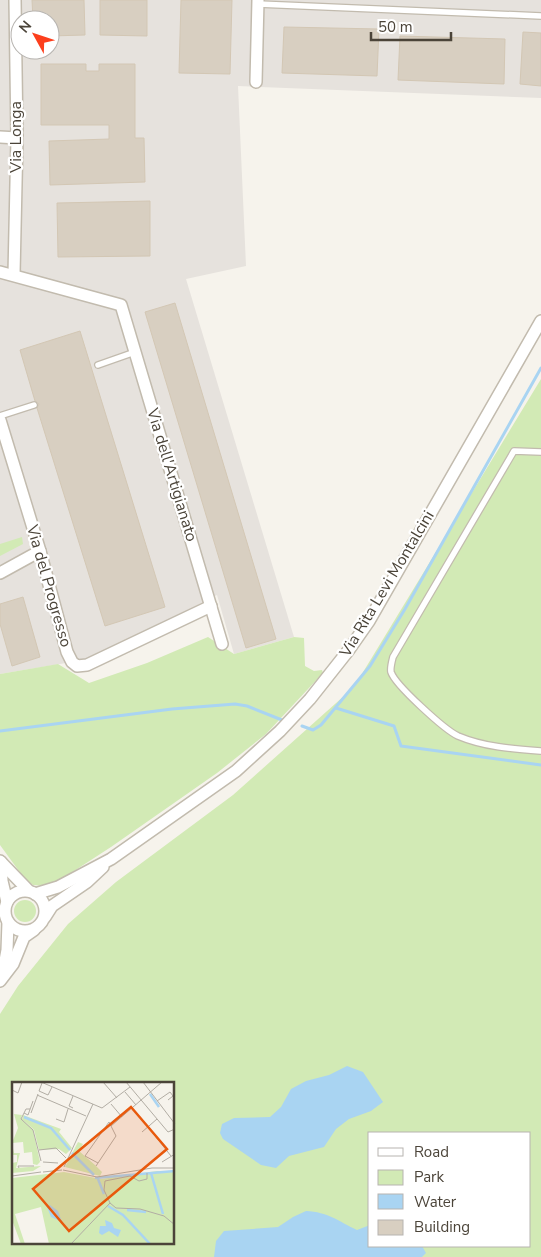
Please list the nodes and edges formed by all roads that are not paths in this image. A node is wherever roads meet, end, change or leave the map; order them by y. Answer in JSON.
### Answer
{"nodes":[{"id":1,"x":15,"y":0,"type":"edge"},
{"id":2,"x":258,"y":2,"type":"edge"},
{"id":3,"x":541,"y":16,"type":"edge"},
{"id":4,"x":256,"y":82,"type":"dead end"},
{"id":5,"x":0,"y":137,"type":"edge"},
{"id":6,"x":17,"y":138,"type":"junction"},
{"id":7,"x":0,"y":272,"type":"edge"},
{"id":8,"x":14,"y":274,"type":"junction"},
{"id":9,"x":541,"y":321,"type":"edge"},
{"id":10,"x":135,"y":352,"type":"junction"},
{"id":11,"x":98,"y":365,"type":"dead end"},
{"id":12,"x":34,"y":405,"type":"dead end"},
{"id":13,"x":0,"y":418,"type":"edge"},
{"id":14,"x":541,"y":452,"type":"edge"},
{"id":15,"x":40,"y":552,"type":"junction"},
{"id":16,"x":0,"y":573,"type":"edge"},
{"id":17,"x":211,"y":606,"type":"junction"},
{"id":18,"x":222,"y":644,"type":"dead end"},
{"id":19,"x":541,"y":751,"type":"edge"},
{"id":20,"x":111,"y":859,"type":"junction"},
{"id":21,"x":0,"y":861,"type":"edge"},
{"id":22,"x":32,"y":892,"type":"junction"},
{"id":23,"x":7,"y":902,"type":"junction"},
{"id":24,"x":44,"y":917,"type":"junction"},
{"id":25,"x":8,"y":922,"type":"junction"},
{"id":26,"x":37,"y":928,"type":"junction"},
{"id":27,"x":1,"y":980,"type":"edge"}],
"edges":[{"from":1,"to":6,"type":"street","name":"Via Longa"},
{"from":2,"to":3,"type":"lane"},
{"from":2,"to":4,"type":"street"},
{"from":5,"to":6,"type":"street"},
{"from":6,"to":8,"type":"street","name":"Via Longa"},
{"from":7,"to":8,"type":"street"},
{"from":8,"to":10,"type":"street","name":"Via dell'Artigianato"},
{"from":9,"to":20,"type":"street","name":"Via Rita Levi Montalcini"},
{"from":10,"to":11,"type":"lane"},
{"from":10,"to":17,"type":"street","name":"Via dell'Artigianato"},
{"from":12,"to":13,"type":"lane"},
{"from":13,"to":15,"type":"street","name":"Via del Progresso"},
{"from":14,"to":19,"type":"lane"},
{"from":15,"to":16,"type":"street"},
{"from":15,"to":17,"type":"street","name":"Via del Progresso"},
{"from":17,"to":18,"type":"street","name":"Via dell'Artigianato"},
{"from":20,"to":22,"type":"street","name":"Via Rita Levi Montalcini"},
{"from":20,"to":24,"type":"street","name":"Via Rita Levi Montalcini"},
{"from":21,"to":22,"type":"street"},
{"from":21,"to":23,"type":"street"},
{"from":22,"to":23,"type":"street","name":"Via Rita Levi Montalcini"},
{"from":22,"to":24,"type":"street"},
{"from":23,"to":25,"type":"street","name":"Via Rita Levi Montalcini"},
{"from":24,"to":26,"type":"street","name":"Via Rita Levi Montalcini"},
{"from":25,"to":26,"type":"street"},
{"from":25,"to":27,"type":"street","name":"Via Rita Levi Montalcini"},
{"from":26,"to":27,"type":"street","name":"Via Rita Levi Montalcini"}]}
